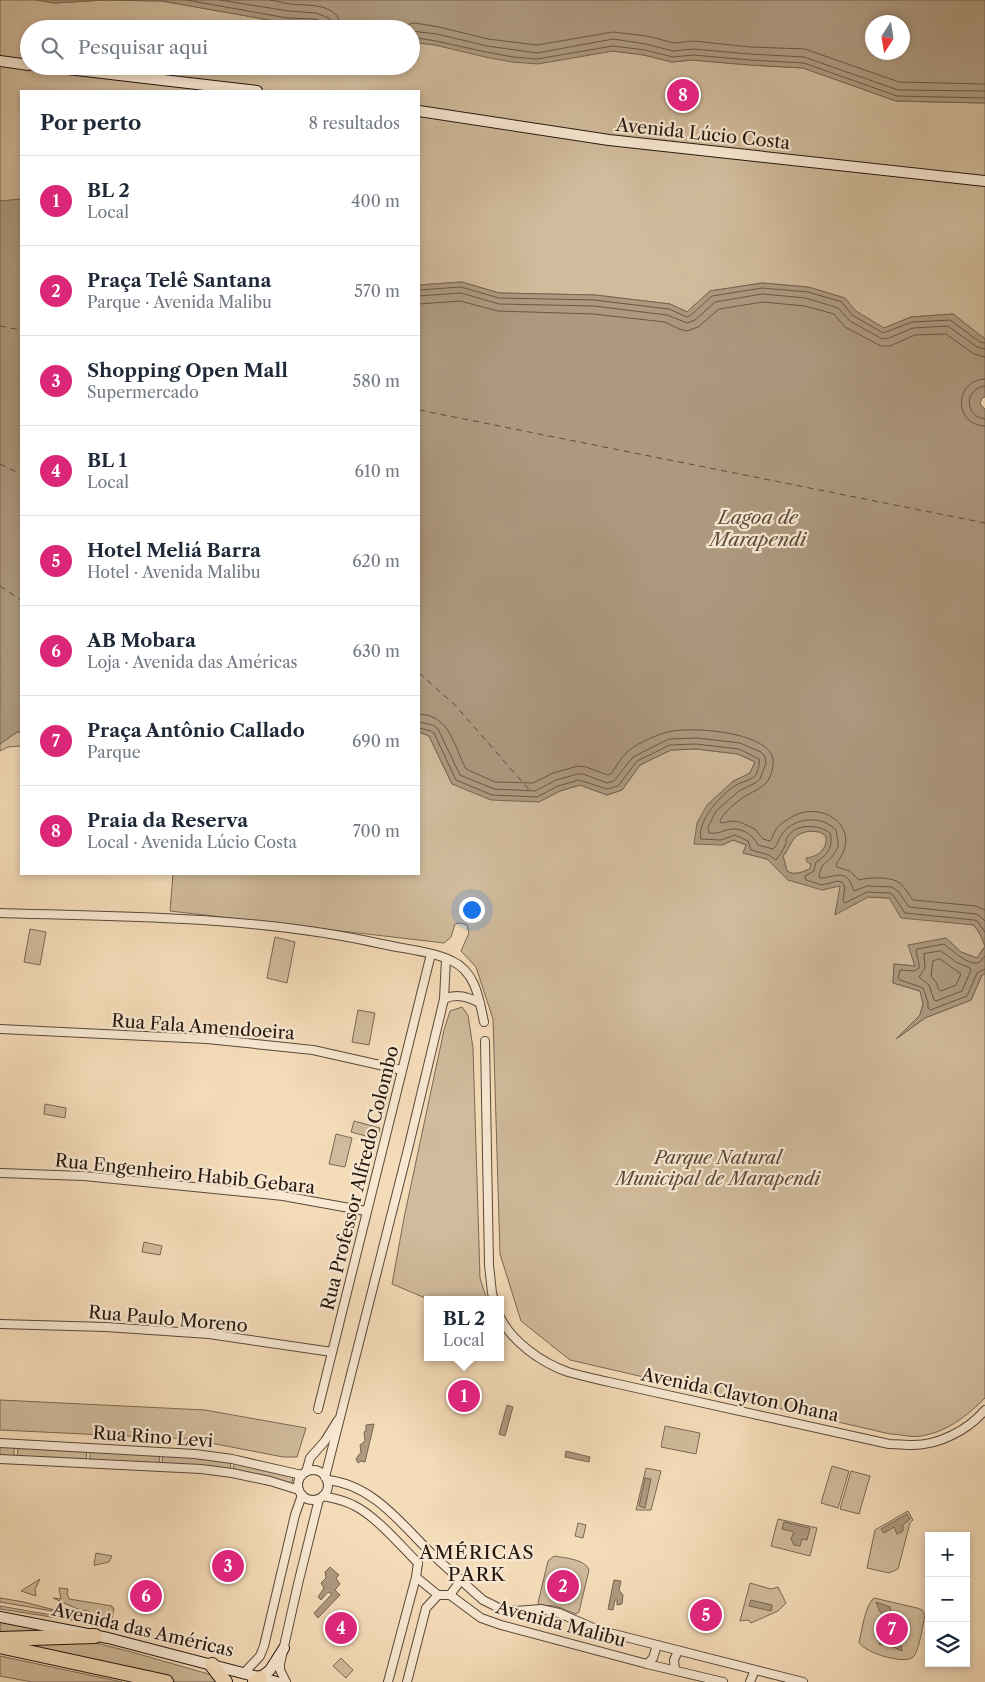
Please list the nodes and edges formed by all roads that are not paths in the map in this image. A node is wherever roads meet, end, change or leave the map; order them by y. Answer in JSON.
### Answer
{"nodes":[{"id":1,"x":0,"y":61,"type":"edge"},
{"id":2,"x":20,"y":64,"type":"edge"},
{"id":3,"x":119,"y":75,"type":"edge"},
{"id":4,"x":248,"y":90,"type":"edge"},
{"id":5,"x":420,"y":111,"type":"edge"},
{"id":6,"x":985,"y":181,"type":"edge"},
{"id":7,"x":0,"y":913,"type":"edge"},
{"id":8,"x":431,"y":954,"type":"junction"},
{"id":9,"x":446,"y":959,"type":"junction"},
{"id":10,"x":444,"y":999,"type":"junction"},
{"id":11,"x":480,"y":1003,"type":"junction"},
{"id":12,"x":484,"y":1022,"type":"dead end"},
{"id":13,"x":0,"y":1029,"type":"edge"},
{"id":14,"x":485,"y":1040,"type":"dead end"},
{"id":15,"x":402,"y":1070,"type":"junction"},
{"id":16,"x":0,"y":1173,"type":"edge"},
{"id":17,"x":366,"y":1211,"type":"junction"},
{"id":18,"x":493,"y":1296,"type":"edge"},
{"id":19,"x":504,"y":1323,"type":"edge"},
{"id":20,"x":0,"y":1324,"type":"edge"},
{"id":21,"x":332,"y":1352,"type":"junction"},
{"id":22,"x":318,"y":1409,"type":"dead end"},
{"id":23,"x":985,"y":1410,"type":"edge"},
{"id":24,"x":342,"y":1412,"type":"junction"},
{"id":25,"x":0,"y":1443,"type":"edge"},
{"id":26,"x":0,"y":1459,"type":"edge"},
{"id":27,"x":304,"y":1474,"type":"junction"},
{"id":28,"x":326,"y":1478,"type":"junction"},
{"id":29,"x":300,"y":1493,"type":"junction"},
{"id":30,"x":321,"y":1497,"type":"junction"},
{"id":31,"x":430,"y":1552,"type":"junction"},
{"id":32,"x":418,"y":1563,"type":"junction"},
{"id":33,"x":416,"y":1577,"type":"junction"},
{"id":34,"x":461,"y":1580,"type":"junction"},
{"id":35,"x":450,"y":1594,"type":"junction"},
{"id":36,"x":438,"y":1595,"type":"junction"},
{"id":37,"x":0,"y":1617,"type":"edge"},
{"id":38,"x":95,"y":1636,"type":"junction"},
{"id":39,"x":0,"y":1639,"type":"edge"},
{"id":40,"x":657,"y":1645,"type":"junction"},
{"id":41,"x":0,"y":1646,"type":"edge"},
{"id":42,"x":284,"y":1648,"type":"junction"},
{"id":43,"x":678,"y":1651,"type":"junction"},
{"id":44,"x":647,"y":1664,"type":"junction"},
{"id":45,"x":212,"y":1665,"type":"junction"},
{"id":46,"x":675,"y":1670,"type":"junction"},
{"id":47,"x":755,"y":1670,"type":"junction"},
{"id":48,"x":253,"y":1678,"type":"edge"},
{"id":49,"x":166,"y":1682,"type":"edge"},
{"id":50,"x":226,"y":1682,"type":"edge"},
{"id":51,"x":277,"y":1682,"type":"edge"},
{"id":52,"x":286,"y":1682,"type":"edge"},
{"id":53,"x":388,"y":1682,"type":"edge"},
{"id":54,"x":407,"y":1682,"type":"edge"},
{"id":55,"x":723,"y":1682,"type":"edge"},
{"id":56,"x":750,"y":1682,"type":"edge"},
{"id":57,"x":803,"y":1682,"type":"edge"}],
"edges":[{"from":1,"to":2,"type":"main road"},
{"from":3,"to":4,"type":"main road"},
{"from":5,"to":6,"type":"main road","name":"Avenida Lúcio Costa"},
{"from":7,"to":8,"type":"street"},
{"from":8,"to":9,"type":"street"},
{"from":8,"to":15,"type":"street","name":"Rua Professor Alfredo Colombo"},
{"from":9,"to":10,"type":"street"},
{"from":9,"to":11,"type":"street"},
{"from":10,"to":11,"type":"street"},
{"from":10,"to":24,"type":"street"},
{"from":11,"to":12,"type":"street"},
{"from":13,"to":15,"type":"street","name":"Rua Fala Amendoeira"},
{"from":14,"to":18,"type":"street"},
{"from":15,"to":17,"type":"street","name":"Rua Professor Alfredo Colombo"},
{"from":16,"to":17,"type":"street","name":"Rua Engenheiro Habib Gebara"},
{"from":17,"to":21,"type":"street","name":"Rua Professor Alfredo Colombo"},
{"from":19,"to":23,"type":"street","name":"Avenida Clayton Ohana"},
{"from":20,"to":21,"type":"street","name":"Rua Paulo Moreno"},
{"from":21,"to":22,"type":"street","name":"Rua Professor Alfredo Colombo"},
{"from":24,"to":27,"type":"street"},
{"from":24,"to":28,"type":"street"},
{"from":25,"to":27,"type":"street","name":"Rua Rino Levi"},
{"from":26,"to":29,"type":"street","name":"Rua Rino Levi"},
{"from":27,"to":28,"type":"street"},
{"from":27,"to":29,"type":"street"},
{"from":28,"to":30,"type":"street"},
{"from":28,"to":31,"type":"street","name":"Avenida Malibu"},
{"from":29,"to":30,"type":"street"},
{"from":29,"to":48,"type":"street"},
{"from":30,"to":32,"type":"street"},
{"from":30,"to":42,"type":"street"},
{"from":31,"to":32,"type":"street"},
{"from":31,"to":34,"type":"street","name":"Avenida Malibu"},
{"from":32,"to":33,"type":"street"},
{"from":33,"to":36,"type":"street"},
{"from":33,"to":53,"type":"street"},
{"from":34,"to":35,"type":"street"},
{"from":34,"to":40,"type":"street","name":"Avenida Malibu"},
{"from":35,"to":36,"type":"street"},
{"from":35,"to":44,"type":"street","name":"Avenida Malibu"},
{"from":36,"to":54,"type":"street"},
{"from":37,"to":38,"type":"main road","name":"Avenida das Américas"},
{"from":38,"to":39,"type":"highway"},
{"from":38,"to":45,"type":"main road","name":"Avenida das Américas"},
{"from":40,"to":43,"type":"street","name":"Avenida Malibu"},
{"from":40,"to":44,"type":"street"},
{"from":41,"to":49,"type":"highway"},
{"from":42,"to":48,"type":"main road"},
{"from":42,"to":52,"type":"street"},
{"from":43,"to":46,"type":"street"},
{"from":43,"to":47,"type":"street","name":"Avenida Malibu"},
{"from":44,"to":46,"type":"street","name":"Avenida Malibu"},
{"from":45,"to":48,"type":"main road","name":"Avenida das Américas"},
{"from":45,"to":50,"type":"highway"},
{"from":46,"to":55,"type":"street","name":"Avenida Malibu"},
{"from":47,"to":56,"type":"street"},
{"from":47,"to":57,"type":"street","name":"Avenida Malibu"},
{"from":48,"to":51,"type":"main road","name":"Avenida das Américas"}]}
